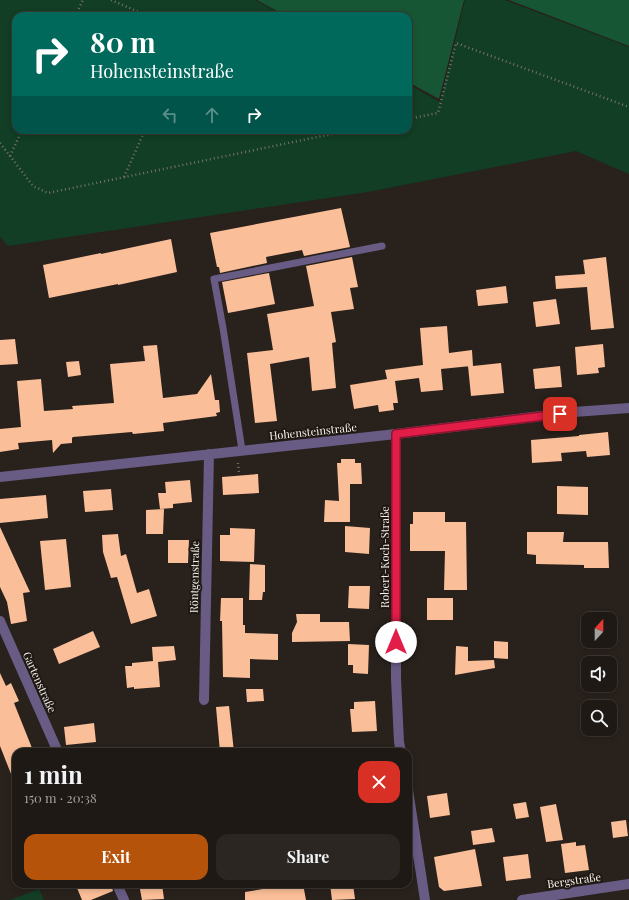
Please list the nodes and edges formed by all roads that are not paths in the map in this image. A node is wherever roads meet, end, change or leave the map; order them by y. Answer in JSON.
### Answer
{"nodes":[{"id":1,"x":382,"y":246,"type":"dead end"},
{"id":2,"x":629,"y":408,"type":"edge"},
{"id":3,"x":396,"y":434,"type":"junction"},
{"id":4,"x":242,"y":450,"type":"junction"},
{"id":5,"x":209,"y":454,"type":"junction"},
{"id":6,"x":0,"y":477,"type":"edge"},
{"id":7,"x":0,"y":621,"type":"edge"},
{"id":8,"x":204,"y":700,"type":"dead end"},
{"id":9,"x":56,"y":748,"type":"edge"},
{"id":10,"x":400,"y":748,"type":"edge"},
{"id":11,"x":412,"y":816,"type":"edge"},
{"id":12,"x":629,"y":884,"type":"edge"},
{"id":13,"x":119,"y":888,"type":"edge"},
{"id":14,"x":124,"y":900,"type":"edge"},
{"id":15,"x":425,"y":900,"type":"edge"},
{"id":16,"x":522,"y":900,"type":"edge"}],
"edges":[{"from":1,"to":4,"type":"lane"},
{"from":2,"to":3,"type":"street","name":"Hohensteinstraße"},
{"from":3,"to":4,"type":"street","name":"Hohensteinstraße"},
{"from":3,"to":10,"type":"street","name":"Robert-Koch-Straße"},
{"from":4,"to":5,"type":"street","name":"Hohensteinstraße"},
{"from":5,"to":6,"type":"street","name":"Hohensteinstraße"},
{"from":5,"to":8,"type":"street","name":"Röntgenstraße"},
{"from":7,"to":9,"type":"street","name":"Gartenstraße"},
{"from":11,"to":15,"type":"street"},
{"from":12,"to":16,"type":"street","name":"Bergstraße"},
{"from":13,"to":14,"type":"street"}]}
